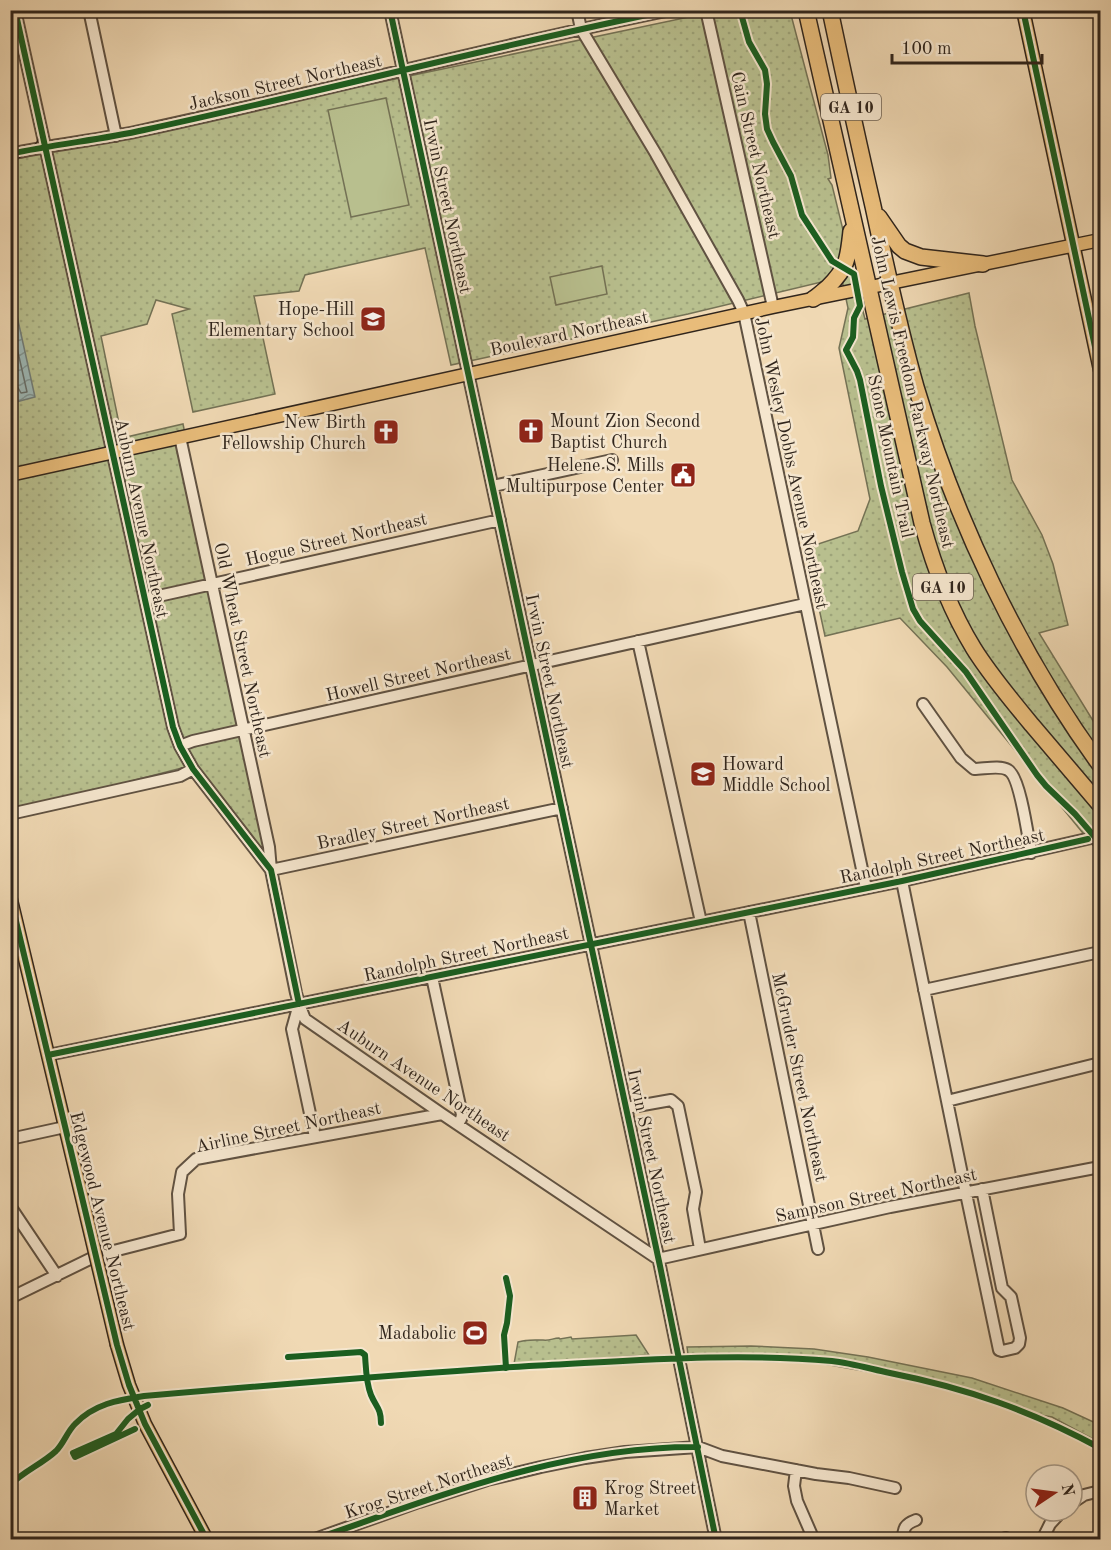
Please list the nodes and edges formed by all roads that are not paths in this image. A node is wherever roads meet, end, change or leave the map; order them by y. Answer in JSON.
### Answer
{"nodes":[{"id":1,"x":15,"y":10,"type":"edge"},
{"id":2,"x":89,"y":10,"type":"edge"},
{"id":3,"x":390,"y":10,"type":"edge"},
{"id":4,"x":577,"y":10,"type":"edge"},
{"id":5,"x":671,"y":10,"type":"edge"},
{"id":6,"x":706,"y":10,"type":"edge"},
{"id":7,"x":806,"y":10,"type":"edge"},
{"id":8,"x":830,"y":10,"type":"edge"},
{"id":9,"x":1023,"y":10,"type":"edge"},
{"id":10,"x":581,"y":29,"type":"junction"},
{"id":11,"x":404,"y":71,"type":"junction"},
{"id":12,"x":116,"y":136,"type":"junction"},
{"id":13,"x":45,"y":146,"type":"junction"},
{"id":14,"x":10,"y":154,"type":"edge"},
{"id":15,"x":872,"y":203,"type":"junction"},
{"id":16,"x":853,"y":219,"type":"junction"},
{"id":17,"x":1101,"y":240,"type":"edge"},
{"id":18,"x":1073,"y":246,"type":"junction"},
{"id":19,"x":983,"y":264,"type":"junction"},
{"id":20,"x":890,"y":284,"type":"junction"},
{"id":21,"x":869,"y":288,"type":"junction"},
{"id":22,"x":813,"y":299,"type":"junction"},
{"id":23,"x":773,"y":307,"type":"junction"},
{"id":24,"x":744,"y":313,"type":"junction"},
{"id":25,"x":1101,"y":370,"type":"edge"},
{"id":26,"x":469,"y":374,"type":"junction"},
{"id":27,"x":180,"y":437,"type":"junction"},
{"id":28,"x":112,"y":452,"type":"junction"},
{"id":29,"x":612,"y":460,"type":"dead end"},
{"id":30,"x":10,"y":475,"type":"edge"},
{"id":31,"x":493,"y":486,"type":"junction"},
{"id":32,"x":500,"y":520,"type":"junction"},
{"id":33,"x":212,"y":584,"type":"junction"},
{"id":34,"x":145,"y":599,"type":"junction"},
{"id":35,"x":805,"y":604,"type":"junction"},
{"id":36,"x":638,"y":640,"type":"junction"},
{"id":37,"x":531,"y":665,"type":"junction"},
{"id":38,"x":923,"y":704,"type":"dead end"},
{"id":39,"x":244,"y":730,"type":"junction"},
{"id":40,"x":180,"y":746,"type":"junction"},
{"id":41,"x":1101,"y":765,"type":"edge"},
{"id":42,"x":193,"y":769,"type":"junction"},
{"id":43,"x":1101,"y":805,"type":"edge"},
{"id":44,"x":562,"y":808,"type":"junction"},
{"id":45,"x":10,"y":814,"type":"edge"},
{"id":46,"x":1101,"y":836,"type":"edge"},
{"id":47,"x":1030,"y":853,"type":"junction"},
{"id":48,"x":272,"y":870,"type":"junction"},
{"id":49,"x":902,"y":881,"type":"junction"},
{"id":50,"x":866,"y":888,"type":"junction"},
{"id":51,"x":10,"y":896,"type":"edge"},
{"id":52,"x":749,"y":912,"type":"junction"},
{"id":53,"x":701,"y":922,"type":"junction"},
{"id":54,"x":591,"y":944,"type":"junction"},
{"id":55,"x":16,"y":948,"type":"edge"},
{"id":56,"x":1101,"y":952,"type":"edge"},
{"id":57,"x":432,"y":977,"type":"junction"},
{"id":58,"x":924,"y":990,"type":"junction"},
{"id":59,"x":299,"y":1004,"type":"junction"},
{"id":60,"x":48,"y":1055,"type":"junction"},
{"id":61,"x":1101,"y":1063,"type":"edge"},
{"id":62,"x":947,"y":1101,"type":"junction"},
{"id":63,"x":626,"y":1108,"type":"junction"},
{"id":64,"x":442,"y":1114,"type":"junction"},
{"id":65,"x":458,"y":1124,"type":"junction"},
{"id":66,"x":65,"y":1127,"type":"junction"},
{"id":67,"x":315,"y":1137,"type":"junction"},
{"id":68,"x":10,"y":1139,"type":"edge"},
{"id":69,"x":1101,"y":1167,"type":"edge"},
{"id":70,"x":982,"y":1189,"type":"junction"},
{"id":71,"x":966,"y":1192,"type":"junction"},
{"id":72,"x":10,"y":1206,"type":"edge"},
{"id":73,"x":813,"y":1225,"type":"junction"},
{"id":74,"x":700,"y":1249,"type":"junction"},
{"id":75,"x":818,"y":1249,"type":"dead end"},
{"id":76,"x":658,"y":1259,"type":"junction"},
{"id":77,"x":57,"y":1276,"type":"junction"},
{"id":78,"x":10,"y":1298,"type":"edge"},
{"id":79,"x":698,"y":1447,"type":"junction"},
{"id":80,"x":796,"y":1470,"type":"junction"},
{"id":81,"x":895,"y":1488,"type":"dead end"},
{"id":82,"x":1101,"y":1491,"type":"edge"},
{"id":83,"x":1084,"y":1495,"type":"edge"},
{"id":84,"x":916,"y":1520,"type":"dead end"},
{"id":85,"x":1051,"y":1523,"type":"edge"},
{"id":86,"x":207,"y":1539,"type":"edge"},
{"id":87,"x":312,"y":1539,"type":"edge"},
{"id":88,"x":716,"y":1539,"type":"edge"},
{"id":89,"x":814,"y":1539,"type":"edge"},
{"id":90,"x":903,"y":1539,"type":"edge"},
{"id":91,"x":1000,"y":1539,"type":"edge"},
{"id":92,"x":1006,"y":1539,"type":"edge"},
{"id":93,"x":1042,"y":1539,"type":"edge"}],
"edges":[{"from":1,"to":13,"type":"street","name":"Auburn Avenue Northeast"},
{"from":2,"to":12,"type":"street"},
{"from":3,"to":11,"type":"street","name":"Irwin Street Northeast"},
{"from":4,"to":10,"type":"street","name":"John Wesley Dobbs Avenue Northeast"},
{"from":5,"to":10,"type":"street","name":"Jackson Street Northeast"},
{"from":6,"to":23,"type":"street","name":"Cain Street Northeast"},
{"from":7,"to":16,"type":"highway","name":"John Lewis Freedom Parkway Northeast","number":"GA 10"},
{"from":8,"to":15,"type":"highway","name":"John Lewis Freedom Parkway Northeast","number":"GA 10"},
{"from":9,"to":18,"type":"main road"},
{"from":10,"to":11,"type":"street","name":"Jackson Street Northeast"},
{"from":10,"to":24,"type":"street","name":"John Wesley Dobbs Avenue Northeast"},
{"from":11,"to":12,"type":"street","name":"Jackson Street Northeast"},
{"from":11,"to":26,"type":"street","name":"Irwin Street Northeast"},
{"from":12,"to":13,"type":"street","name":"Jackson Street Northeast"},
{"from":13,"to":14,"type":"street","name":"Jackson Street Northeast"},
{"from":13,"to":28,"type":"street","name":"Auburn Avenue Northeast"},
{"from":15,"to":19,"type":"highway"},
{"from":15,"to":20,"type":"highway","name":"John Lewis Freedom Parkway Northeast","number":"GA 10"},
{"from":16,"to":21,"type":"highway","name":"John Lewis Freedom Parkway Northeast","number":"GA 10"},
{"from":16,"to":22,"type":"highway"},
{"from":17,"to":18,"type":"main road","name":"Boulevard Northeast"},
{"from":18,"to":19,"type":"main road","name":"Boulevard Northeast"},
{"from":18,"to":25,"type":"main road"},
{"from":19,"to":20,"type":"main road","name":"Boulevard Northeast"},
{"from":20,"to":21,"type":"main road","name":"Boulevard Northeast"},
{"from":20,"to":41,"type":"highway","name":"John Lewis Freedom Parkway Northeast","number":"GA 10"},
{"from":21,"to":22,"type":"main road","name":"Boulevard Northeast"},
{"from":21,"to":43,"type":"highway","name":"John Lewis Freedom Parkway Northeast","number":"GA 10"},
{"from":22,"to":23,"type":"main road","name":"Boulevard Northeast"},
{"from":23,"to":24,"type":"main road","name":"Boulevard Northeast"},
{"from":24,"to":26,"type":"main road","name":"Boulevard Northeast"},
{"from":24,"to":35,"type":"street","name":"John Wesley Dobbs Avenue Northeast"},
{"from":26,"to":27,"type":"main road","name":"Boulevard Northeast"},
{"from":26,"to":31,"type":"street","name":"Irwin Street Northeast"},
{"from":27,"to":28,"type":"main road","name":"Boulevard Northeast"},
{"from":27,"to":33,"type":"street","name":"Old Wheat Street Northeast"},
{"from":28,"to":30,"type":"main road","name":"Boulevard Northeast"},
{"from":28,"to":34,"type":"street","name":"Auburn Avenue Northeast"},
{"from":29,"to":31,"type":"street"},
{"from":31,"to":32,"type":"street","name":"Irwin Street Northeast"},
{"from":32,"to":33,"type":"street","name":"Hogue Street Northeast"},
{"from":32,"to":37,"type":"street","name":"Irwin Street Northeast"},
{"from":33,"to":34,"type":"street","name":"Hogue Street Northeast"},
{"from":33,"to":39,"type":"street","name":"Old Wheat Street Northeast"},
{"from":34,"to":40,"type":"street","name":"Auburn Avenue Northeast"},
{"from":35,"to":36,"type":"street","name":"Howell Street Northeast"},
{"from":35,"to":50,"type":"street","name":"John Wesley Dobbs Avenue Northeast"},
{"from":36,"to":37,"type":"street","name":"Howell Street Northeast"},
{"from":36,"to":53,"type":"street"},
{"from":37,"to":39,"type":"street","name":"Howell Street Northeast"},
{"from":37,"to":44,"type":"street","name":"Irwin Street Northeast"},
{"from":38,"to":47,"type":"street"},
{"from":39,"to":40,"type":"street","name":"Howell Street Northeast"},
{"from":39,"to":48,"type":"street","name":"Old Wheat Street Northeast"},
{"from":40,"to":42,"type":"street","name":"Auburn Avenue Northeast"},
{"from":42,"to":45,"type":"street"},
{"from":42,"to":48,"type":"street","name":"Auburn Avenue Northeast"},
{"from":44,"to":48,"type":"street","name":"Bradley Street Northeast"},
{"from":44,"to":54,"type":"street","name":"Irwin Street Northeast"},
{"from":46,"to":47,"type":"street","name":"Randolph Street Northeast"},
{"from":47,"to":49,"type":"street","name":"Randolph Street Northeast"},
{"from":48,"to":59,"type":"street","name":"Auburn Avenue Northeast"},
{"from":49,"to":50,"type":"street","name":"Randolph Street Northeast"},
{"from":49,"to":58,"type":"street"},
{"from":50,"to":52,"type":"street","name":"Randolph Street Northeast"},
{"from":51,"to":55,"type":"main road","name":"Edgewood Avenue Northeast"},
{"from":52,"to":53,"type":"street","name":"Randolph Street Northeast"},
{"from":52,"to":73,"type":"street","name":"McGruder Street Northeast"},
{"from":53,"to":54,"type":"street","name":"Randolph Street Northeast"},
{"from":54,"to":57,"type":"street","name":"Randolph Street Northeast"},
{"from":54,"to":63,"type":"street","name":"Irwin Street Northeast"},
{"from":55,"to":60,"type":"main road","name":"Edgewood Avenue Northeast"},
{"from":56,"to":58,"type":"street"},
{"from":57,"to":59,"type":"street","name":"Randolph Street Northeast"},
{"from":57,"to":65,"type":"street"},
{"from":58,"to":62,"type":"street"},
{"from":59,"to":60,"type":"street","name":"Randolph Street Northeast"},
{"from":59,"to":64,"type":"street","name":"Auburn Avenue Northeast"},
{"from":59,"to":67,"type":"street"},
{"from":60,"to":66,"type":"main road","name":"Edgewood Avenue Northeast"},
{"from":61,"to":62,"type":"street"},
{"from":62,"to":71,"type":"street"},
{"from":63,"to":74,"type":"street"},
{"from":63,"to":76,"type":"street","name":"Irwin Street Northeast"},
{"from":64,"to":65,"type":"street","name":"Auburn Avenue Northeast"},
{"from":64,"to":67,"type":"street","name":"Airline Street Northeast"},
{"from":65,"to":76,"type":"street","name":"Auburn Avenue Northeast"},
{"from":66,"to":68,"type":"street"},
{"from":66,"to":86,"type":"main road","name":"Edgewood Avenue Northeast","bridge":true},
{"from":67,"to":77,"type":"street","name":"Airline Street Northeast"},
{"from":69,"to":70,"type":"street","name":"Sampson Street Northeast"},
{"from":70,"to":71,"type":"street","name":"Sampson Street Northeast"},
{"from":70,"to":71,"type":"street"},
{"from":71,"to":73,"type":"street","name":"Sampson Street Northeast"},
{"from":72,"to":77,"type":"street"},
{"from":73,"to":74,"type":"street","name":"Sampson Street Northeast"},
{"from":73,"to":75,"type":"street","name":"McGruder Street Northeast"},
{"from":74,"to":76,"type":"street","name":"Sampson Street Northeast"},
{"from":76,"to":79,"type":"street","name":"Irwin Street Northeast"},
{"from":77,"to":78,"type":"street"},
{"from":79,"to":80,"type":"street","name":"Krog Street Northeast"},
{"from":79,"to":87,"type":"street","name":"Krog Street Northeast"},
{"from":79,"to":88,"type":"street","name":"Irwin Street Northeast"},
{"from":80,"to":81,"type":"street","name":"Krog Street Northeast"},
{"from":80,"to":89,"type":"street"},
{"from":82,"to":83,"type":"street"},
{"from":84,"to":90,"type":"street"},
{"from":85,"to":93,"type":"street"},
{"from":91,"to":92,"type":"street"}]}
